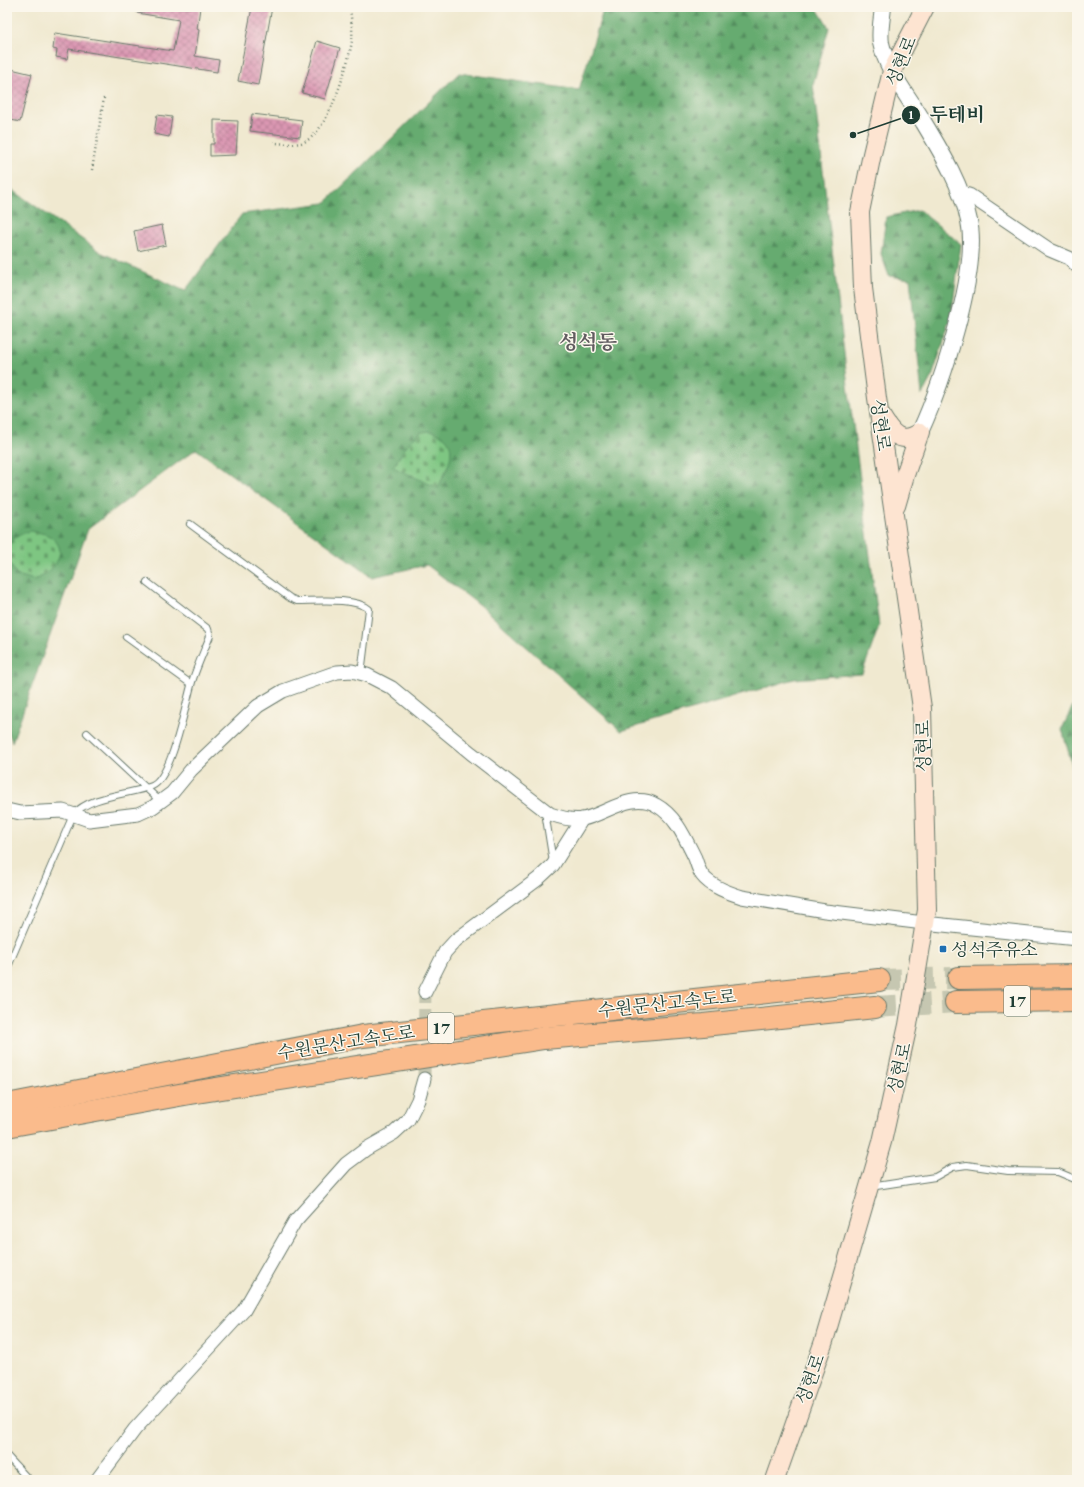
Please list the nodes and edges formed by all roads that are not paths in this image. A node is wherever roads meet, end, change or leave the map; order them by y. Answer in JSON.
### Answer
{"nodes":[{"id":1,"x":883,"y":7,"type":"edge"},
{"id":2,"x":925,"y":7,"type":"edge"},
{"id":3,"x":892,"y":71,"type":"junction"},
{"id":4,"x":960,"y":193,"type":"junction"},
{"id":5,"x":1077,"y":266,"type":"edge"},
{"id":6,"x":879,"y":412,"type":"junction"},
{"id":7,"x":920,"y":432,"type":"junction"},
{"id":8,"x":894,"y":515,"type":"junction"},
{"id":9,"x":190,"y":524,"type":"dead end"},
{"id":10,"x":147,"y":582,"type":"dead end"},
{"id":11,"x":126,"y":637,"type":"dead end"},
{"id":12,"x":361,"y":674,"type":"junction"},
{"id":13,"x":191,"y":684,"type":"junction"},
{"id":14,"x":87,"y":733,"type":"dead end"},
{"id":15,"x":145,"y":787,"type":"junction"},
{"id":16,"x":160,"y":801,"type":"junction"},
{"id":17,"x":7,"y":810,"type":"edge"},
{"id":18,"x":545,"y":810,"type":"junction"},
{"id":19,"x":73,"y":815,"type":"junction"},
{"id":20,"x":582,"y":819,"type":"junction"},
{"id":21,"x":553,"y":865,"type":"junction"},
{"id":22,"x":924,"y":924,"type":"junction"},
{"id":23,"x":1077,"y":939,"type":"edge"},
{"id":24,"x":7,"y":969,"type":"edge"},
{"id":25,"x":1077,"y":976,"type":"edge"},
{"id":26,"x":959,"y":978,"type":"tunnel mouth"},
{"id":27,"x":879,"y":980,"type":"tunnel mouth"},
{"id":28,"x":426,"y":992,"type":"tunnel mouth"},
{"id":29,"x":1077,"y":1000,"type":"edge"},
{"id":30,"x":956,"y":1002,"type":"tunnel mouth"},
{"id":31,"x":875,"y":1006,"type":"tunnel mouth"},
{"id":32,"x":424,"y":1079,"type":"tunnel mouth"},
{"id":33,"x":7,"y":1105,"type":"edge"},
{"id":34,"x":7,"y":1126,"type":"edge"},
{"id":35,"x":1077,"y":1180,"type":"edge"},
{"id":36,"x":869,"y":1187,"type":"junction"},
{"id":37,"x":7,"y":1456,"type":"edge"},
{"id":38,"x":29,"y":1480,"type":"edge"},
{"id":39,"x":97,"y":1480,"type":"edge"},
{"id":40,"x":775,"y":1480,"type":"edge"}],
"edges":[{"from":1,"to":3,"type":"street"},
{"from":2,"to":3,"type":"main road","name":"성현로"},
{"from":3,"to":4,"type":"street"},
{"from":3,"to":6,"type":"main road","name":"성현로"},
{"from":4,"to":5,"type":"street"},
{"from":4,"to":7,"type":"street"},
{"from":6,"to":7,"type":"main road"},
{"from":6,"to":8,"type":"main road","name":"성현로"},
{"from":7,"to":8,"type":"main road"},
{"from":8,"to":22,"type":"main road","name":"성현로"},
{"from":9,"to":12,"type":"lane"},
{"from":10,"to":13,"type":"lane"},
{"from":11,"to":13,"type":"lane"},
{"from":12,"to":16,"type":"street"},
{"from":12,"to":18,"type":"street"},
{"from":13,"to":15,"type":"lane"},
{"from":14,"to":15,"type":"lane"},
{"from":15,"to":16,"type":"lane"},
{"from":15,"to":19,"type":"lane"},
{"from":16,"to":19,"type":"street"},
{"from":17,"to":19,"type":"street"},
{"from":18,"to":20,"type":"street"},
{"from":18,"to":21,"type":"lane"},
{"from":19,"to":24,"type":"lane"},
{"from":20,"to":21,"type":"street"},
{"from":20,"to":22,"type":"street"},
{"from":21,"to":28,"type":"street"},
{"from":22,"to":23,"type":"street"},
{"from":22,"to":36,"type":"main road","name":"성현로"},
{"from":25,"to":26,"type":"highway","number":"17"},
{"from":27,"to":33,"type":"highway","name":"수원문산고속도로","number":"17"},
{"from":29,"to":30,"type":"highway","number":"17"},
{"from":31,"to":34,"type":"highway","name":"수원문산고속도로","number":"17"},
{"from":32,"to":39,"type":"street"},
{"from":35,"to":36,"type":"lane"},
{"from":36,"to":40,"type":"main road","name":"성현로"},
{"from":37,"to":38,"type":"lane"}]}
